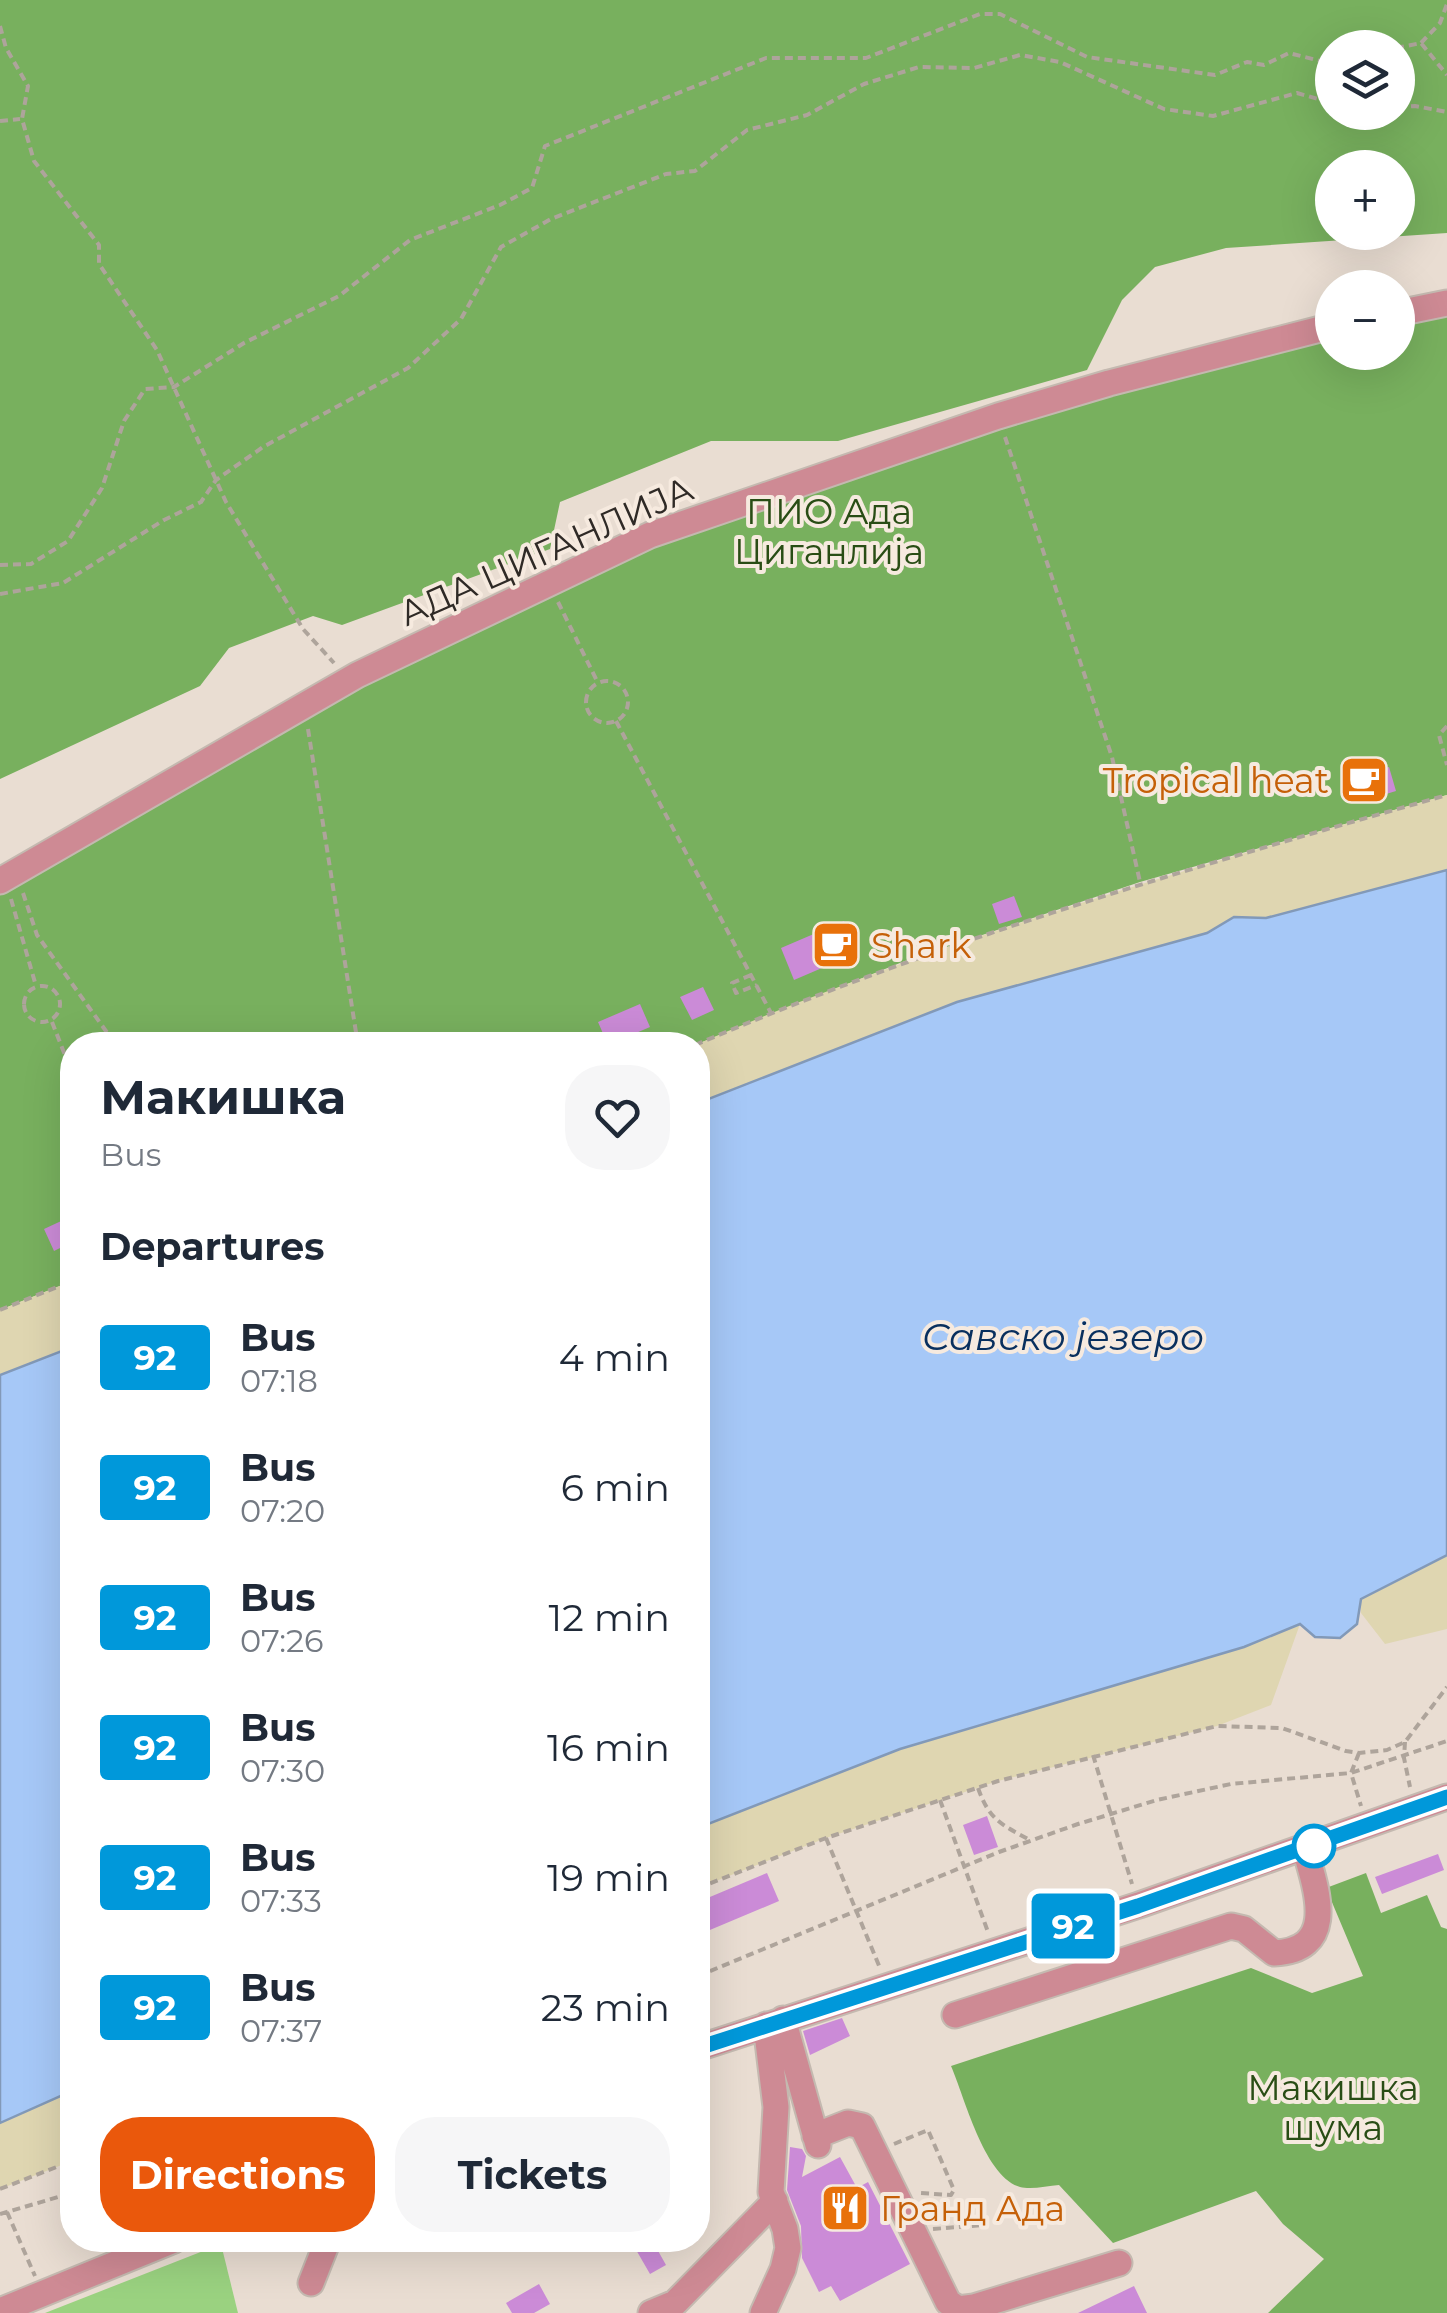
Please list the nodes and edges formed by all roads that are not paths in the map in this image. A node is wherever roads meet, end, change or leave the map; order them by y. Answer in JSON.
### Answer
{"nodes":[{"id":1,"x":1447,"y":304,"type":"edge"},
{"id":2,"x":1415,"y":310,"type":"edge"},
{"id":3,"x":1315,"y":330,"type":"edge"},
{"id":4,"x":7,"y":877,"type":"edge"},
{"id":5,"x":1447,"y":1797,"type":"edge"},
{"id":6,"x":1305,"y":1849,"type":"junction"},
{"id":7,"x":955,"y":2015,"type":"dead end"},
{"id":8,"x":774,"y":2022,"type":"junction"},
{"id":9,"x":710,"y":2044,"type":"edge"},
{"id":10,"x":774,"y":2202,"type":"junction"},
{"id":11,"x":144,"y":2252,"type":"edge"},
{"id":12,"x":323,"y":2252,"type":"edge"},
{"id":13,"x":1118,"y":2263,"type":"dead end"},
{"id":14,"x":311,"y":2282,"type":"dead end"},
{"id":15,"x":0,"y":2311,"type":"edge"},
{"id":16,"x":651,"y":2313,"type":"edge"},
{"id":17,"x":763,"y":2313,"type":"edge"}],
"edges":[{"from":1,"to":2,"type":"street"},
{"from":3,"to":4,"type":"street","name":"АДА ЦИГАНЛИЈА"},
{"from":5,"to":6,"type":"street"},
{"from":6,"to":7,"type":"street"},
{"from":6,"to":8,"type":"street"},
{"from":8,"to":9,"type":"street"},
{"from":8,"to":10,"type":"street"},
{"from":8,"to":13,"type":"street"},
{"from":10,"to":16,"type":"street"},
{"from":10,"to":17,"type":"street"},
{"from":11,"to":15,"type":"street"},
{"from":12,"to":14,"type":"street"}]}
